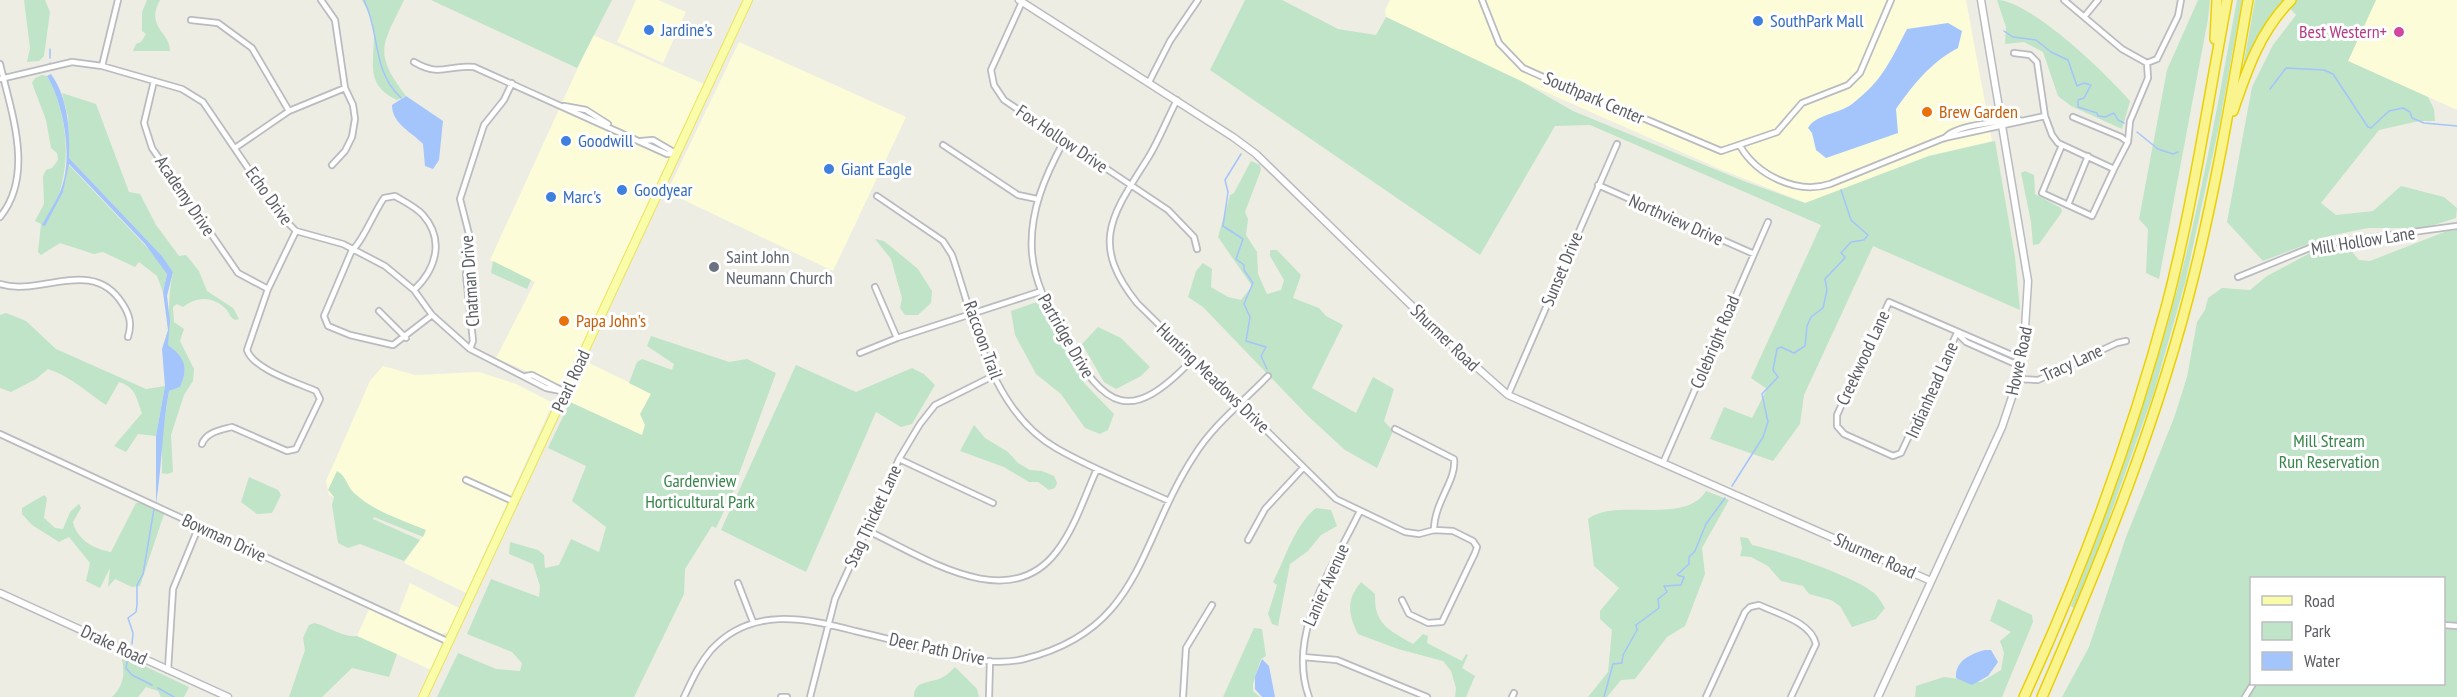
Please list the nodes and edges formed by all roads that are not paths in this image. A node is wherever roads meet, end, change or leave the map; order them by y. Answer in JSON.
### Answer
{"nodes":[{"id":1,"x":118,"y":0,"type":"edge"},
{"id":2,"x":321,"y":0,"type":"edge"},
{"id":3,"x":748,"y":0,"type":"edge"},
{"id":4,"x":1198,"y":0,"type":"edge"},
{"id":5,"x":1482,"y":0,"type":"edge"},
{"id":6,"x":1892,"y":0,"type":"edge"},
{"id":7,"x":1981,"y":0,"type":"edge"},
{"id":8,"x":2064,"y":0,"type":"edge"},
{"id":9,"x":2098,"y":0,"type":"edge"},
{"id":10,"x":2181,"y":0,"type":"edge"},
{"id":11,"x":2217,"y":0,"type":"edge"},
{"id":12,"x":2227,"y":0,"type":"edge"},
{"id":13,"x":2248,"y":0,"type":"edge"},
{"id":14,"x":2291,"y":0,"type":"edge"},
{"id":15,"x":1020,"y":1,"type":"edge"},
{"id":16,"x":2084,"y":17,"type":"junction"},
{"id":17,"x":190,"y":20,"type":"dead end"},
{"id":18,"x":2014,"y":53,"type":"dead end"},
{"id":19,"x":414,"y":62,"type":"dead end"},
{"id":20,"x":2147,"y":63,"type":"junction"},
{"id":21,"x":0,"y":64,"type":"edge"},
{"id":22,"x":102,"y":66,"type":"junction"},
{"id":23,"x":2,"y":78,"type":"edge"},
{"id":24,"x":154,"y":81,"type":"junction"},
{"id":25,"x":1149,"y":82,"type":"junction"},
{"id":26,"x":512,"y":83,"type":"junction"},
{"id":27,"x":345,"y":88,"type":"junction"},
{"id":28,"x":1177,"y":100,"type":"junction"},
{"id":29,"x":2208,"y":103,"type":"junction"},
{"id":30,"x":289,"y":111,"type":"junction"},
{"id":31,"x":2045,"y":116,"type":"junction"},
{"id":32,"x":2073,"y":117,"type":"dead end"},
{"id":33,"x":2002,"y":125,"type":"junction"},
{"id":34,"x":1064,"y":141,"type":"junction"},
{"id":35,"x":2128,"y":142,"type":"junction"},
{"id":36,"x":2223,"y":142,"type":"junction"},
{"id":37,"x":1617,"y":144,"type":"dead end"},
{"id":38,"x":943,"y":145,"type":"dead end"},
{"id":39,"x":2062,"y":145,"type":"junction"},
{"id":40,"x":1740,"y":146,"type":"junction"},
{"id":41,"x":235,"y":148,"type":"junction"},
{"id":42,"x":677,"y":154,"type":"junction"},
{"id":43,"x":2088,"y":156,"type":"junction"},
{"id":44,"x":332,"y":165,"type":"dead end"},
{"id":45,"x":2114,"y":169,"type":"junction"},
{"id":46,"x":1130,"y":184,"type":"junction"},
{"id":47,"x":1598,"y":186,"type":"junction"},
{"id":48,"x":877,"y":196,"type":"dead end"},
{"id":49,"x":1037,"y":199,"type":"junction"},
{"id":50,"x":2068,"y":205,"type":"junction"},
{"id":51,"x":0,"y":217,"type":"edge"},
{"id":52,"x":1768,"y":222,"type":"dead end"},
{"id":53,"x":2457,"y":226,"type":"edge"},
{"id":54,"x":296,"y":231,"type":"junction"},
{"id":55,"x":1197,"y":249,"type":"dead end"},
{"id":56,"x":352,"y":250,"type":"junction"},
{"id":57,"x":1754,"y":254,"type":"junction"},
{"id":58,"x":2238,"y":277,"type":"dead end"},
{"id":59,"x":0,"y":285,"type":"edge"},
{"id":60,"x":875,"y":287,"type":"dead end"},
{"id":61,"x":268,"y":289,"type":"junction"},
{"id":62,"x":414,"y":290,"type":"junction"},
{"id":63,"x":1039,"y":292,"type":"junction"},
{"id":64,"x":379,"y":312,"type":"dead end"},
{"id":65,"x":972,"y":314,"type":"junction"},
{"id":66,"x":432,"y":315,"type":"junction"},
{"id":67,"x":1957,"y":333,"type":"junction"},
{"id":68,"x":128,"y":338,"type":"dead end"},
{"id":69,"x":406,"y":338,"type":"junction"},
{"id":70,"x":897,"y":338,"type":"junction"},
{"id":71,"x":2126,"y":341,"type":"dead end"},
{"id":72,"x":470,"y":349,"type":"junction"},
{"id":73,"x":860,"y":353,"type":"dead end"},
{"id":74,"x":1192,"y":359,"type":"junction"},
{"id":75,"x":2021,"y":362,"type":"junction"},
{"id":76,"x":993,"y":376,"type":"junction"},
{"id":77,"x":1268,"y":376,"type":"dead end"},
{"id":78,"x":2018,"y":379,"type":"junction"},
{"id":79,"x":566,"y":393,"type":"junction"},
{"id":80,"x":1508,"y":395,"type":"junction"},
{"id":81,"x":1241,"y":404,"type":"junction"},
{"id":82,"x":1395,"y":429,"type":"dead end"},
{"id":83,"x":0,"y":434,"type":"edge"},
{"id":84,"x":202,"y":444,"type":"dead end"},
{"id":85,"x":1906,"y":447,"type":"joint"},
{"id":86,"x":899,"y":459,"type":"junction"},
{"id":87,"x":1663,"y":463,"type":"junction"},
{"id":88,"x":1304,"y":468,"type":"junction"},
{"id":89,"x":1097,"y":469,"type":"junction"},
{"id":90,"x":465,"y":480,"type":"dead end"},
{"id":91,"x":1169,"y":501,"type":"junction"},
{"id":92,"x":515,"y":502,"type":"junction"},
{"id":93,"x":993,"y":503,"type":"dead end"},
{"id":94,"x":1360,"y":511,"type":"junction"},
{"id":95,"x":199,"y":526,"type":"junction"},
{"id":96,"x":866,"y":530,"type":"junction"},
{"id":97,"x":1434,"y":530,"type":"junction"},
{"id":98,"x":1248,"y":540,"type":"dead end"},
{"id":99,"x":1931,"y":581,"type":"junction"},
{"id":100,"x":738,"y":583,"type":"dead end"},
{"id":101,"x":0,"y":593,"type":"edge"},
{"id":102,"x":1402,"y":600,"type":"dead end"},
{"id":103,"x":1212,"y":605,"type":"dead end"},
{"id":104,"x":753,"y":622,"type":"junction"},
{"id":105,"x":828,"y":624,"type":"junction"},
{"id":106,"x":448,"y":642,"type":"junction"},
{"id":107,"x":1303,"y":657,"type":"junction"},
{"id":108,"x":990,"y":661,"type":"junction"},
{"id":109,"x":168,"y":670,"type":"junction"},
{"id":110,"x":228,"y":697,"type":"edge"},
{"id":111,"x":423,"y":697,"type":"edge"},
{"id":112,"x":684,"y":697,"type":"edge"},
{"id":113,"x":781,"y":697,"type":"edge"},
{"id":114,"x":787,"y":697,"type":"edge"},
{"id":115,"x":810,"y":697,"type":"edge"},
{"id":116,"x":989,"y":697,"type":"edge"},
{"id":117,"x":1183,"y":697,"type":"edge"},
{"id":118,"x":1309,"y":697,"type":"edge"},
{"id":119,"x":1428,"y":697,"type":"edge"},
{"id":120,"x":1706,"y":697,"type":"edge"},
{"id":121,"x":1791,"y":697,"type":"edge"},
{"id":122,"x":1878,"y":697,"type":"edge"},
{"id":123,"x":2024,"y":697,"type":"edge"},
{"id":124,"x":2042,"y":697,"type":"edge"}],
"edges":[{"from":1,"to":22,"type":"street"},
{"from":2,"to":27,"type":"street"},
{"from":3,"to":42,"type":"main road","name":"Pearl Road"},
{"from":4,"to":25,"type":"street"},
{"from":5,"to":40,"type":"street","name":"Southpark Center"},
{"from":6,"to":40,"type":"street","name":"Southpark Center"},
{"from":7,"to":33,"type":"street","name":"Howe Road"},
{"from":8,"to":16,"type":"street"},
{"from":9,"to":16,"type":"street"},
{"from":10,"to":20,"type":"street"},
{"from":11,"to":29,"type":"highway"},
{"from":12,"to":29,"type":"highway"},
{"from":13,"to":36,"type":"highway"},
{"from":14,"to":36,"type":"highway"},
{"from":15,"to":25,"type":"street","name":"Shurmer Road"},
{"from":15,"to":34,"type":"street","name":"Fox Hollow Drive"},
{"from":16,"to":20,"type":"street"},
{"from":17,"to":30,"type":"street"},
{"from":18,"to":31,"type":"street"},
{"from":19,"to":26,"type":"street"},
{"from":20,"to":35,"type":"street"},
{"from":21,"to":23,"type":"street"},
{"from":22,"to":23,"type":"street","name":"Echo Drive"},
{"from":22,"to":24,"type":"street","name":"Echo Drive"},
{"from":23,"to":51,"type":"street"},
{"from":24,"to":41,"type":"street","name":"Echo Drive"},
{"from":24,"to":61,"type":"street","name":"Academy Drive"},
{"from":25,"to":28,"type":"street","name":"Shurmer Road"},
{"from":26,"to":42,"type":"street"},
{"from":26,"to":72,"type":"street","name":"Chatman Drive"},
{"from":27,"to":30,"type":"street"},
{"from":27,"to":44,"type":"street"},
{"from":28,"to":46,"type":"street","name":"Hunting Meadows Drive"},
{"from":28,"to":80,"type":"street","name":"Shurmer Road"},
{"from":29,"to":123,"type":"highway"},
{"from":30,"to":41,"type":"street"},
{"from":31,"to":33,"type":"street"},
{"from":31,"to":39,"type":"street"},
{"from":32,"to":35,"type":"street"},
{"from":33,"to":40,"type":"street"},
{"from":33,"to":75,"type":"street","name":"Howe Road"},
{"from":34,"to":46,"type":"street","name":"Fox Hollow Drive"},
{"from":34,"to":49,"type":"street","name":"Partridge Drive"},
{"from":35,"to":45,"type":"street"},
{"from":36,"to":124,"type":"highway"},
{"from":37,"to":47,"type":"street","name":"Sunset Drive"},
{"from":38,"to":49,"type":"street"},
{"from":39,"to":43,"type":"street"},
{"from":39,"to":50,"type":"street"},
{"from":41,"to":54,"type":"street","name":"Echo Drive"},
{"from":42,"to":79,"type":"main road","name":"Pearl Road"},
{"from":43,"to":45,"type":"street"},
{"from":43,"to":50,"type":"street"},
{"from":45,"to":50,"type":"street"},
{"from":46,"to":55,"type":"street","name":"Fox Hollow Drive"},
{"from":46,"to":74,"type":"street","name":"Hunting Meadows Drive"},
{"from":47,"to":57,"type":"street","name":"Northview Drive"},
{"from":47,"to":80,"type":"street","name":"Sunset Drive"},
{"from":48,"to":65,"type":"street","name":"Raccoon Trail"},
{"from":49,"to":63,"type":"street","name":"Partridge Drive"},
{"from":52,"to":57,"type":"street","name":"Colebright Road"},
{"from":53,"to":58,"type":"street","name":"Mill Hollow Lane"},
{"from":54,"to":56,"type":"street","name":"Echo Drive"},
{"from":54,"to":61,"type":"street"},
{"from":56,"to":62,"type":"street","name":"Echo Drive"},
{"from":56,"to":62,"type":"street"},
{"from":56,"to":69,"type":"street"},
{"from":57,"to":87,"type":"street","name":"Colebright Road"},
{"from":59,"to":68,"type":"street"},
{"from":60,"to":70,"type":"street"},
{"from":61,"to":84,"type":"street"},
{"from":62,"to":66,"type":"street","name":"Echo Drive"},
{"from":63,"to":65,"type":"street"},
{"from":63,"to":74,"type":"street","name":"Partridge Drive"},
{"from":64,"to":69,"type":"street"},
{"from":65,"to":70,"type":"street"},
{"from":65,"to":76,"type":"street","name":"Raccoon Trail"},
{"from":66,"to":69,"type":"street"},
{"from":66,"to":72,"type":"street","name":"Echo Drive"},
{"from":67,"to":75,"type":"street"},
{"from":67,"to":85,"type":"street","name":"Indianhead Lane"},
{"from":67,"to":85,"type":"street","name":"Creekwood Lane"},
{"from":70,"to":73,"type":"street"},
{"from":71,"to":78,"type":"street","name":"Tracy Lane"},
{"from":72,"to":79,"type":"street","name":"Echo Drive"},
{"from":74,"to":81,"type":"street","name":"Hunting Meadows Drive"},
{"from":75,"to":78,"type":"street","name":"Howe Road"},
{"from":76,"to":86,"type":"street","name":"Stag Thicket Lane"},
{"from":76,"to":89,"type":"street","name":"Raccoon Trail"},
{"from":77,"to":81,"type":"street","name":"Deer Path Drive"},
{"from":78,"to":99,"type":"street","name":"Howe Road"},
{"from":79,"to":92,"type":"main road","name":"Pearl Road"},
{"from":80,"to":87,"type":"street","name":"Shurmer Road"},
{"from":81,"to":88,"type":"street","name":"Hunting Meadows Drive"},
{"from":81,"to":91,"type":"street","name":"Deer Path Drive"},
{"from":82,"to":97,"type":"street"},
{"from":83,"to":95,"type":"street","name":"Bowman Drive"},
{"from":86,"to":93,"type":"street"},
{"from":86,"to":96,"type":"street","name":"Stag Thicket Lane"},
{"from":87,"to":99,"type":"street","name":"Shurmer Road"},
{"from":88,"to":94,"type":"street","name":"Hunting Meadows Drive"},
{"from":88,"to":98,"type":"street"},
{"from":89,"to":91,"type":"street","name":"Raccoon Trail"},
{"from":89,"to":96,"type":"street"},
{"from":90,"to":92,"type":"street"},
{"from":91,"to":108,"type":"street","name":"Deer Path Drive"},
{"from":92,"to":106,"type":"main road","name":"Pearl Road"},
{"from":94,"to":97,"type":"street","name":"Hunting Meadows Drive"},
{"from":94,"to":107,"type":"street","name":"Lanier Avenue"},
{"from":95,"to":106,"type":"street","name":"Bowman Drive"},
{"from":95,"to":109,"type":"street"},
{"from":96,"to":105,"type":"street","name":"Stag Thicket Lane"},
{"from":97,"to":102,"type":"street","name":"Hunting Meadows Drive"},
{"from":99,"to":122,"type":"street","name":"Howe Road"},
{"from":100,"to":104,"type":"street"},
{"from":101,"to":109,"type":"street","name":"Drake Road"},
{"from":103,"to":117,"type":"street"},
{"from":104,"to":105,"type":"street","name":"Deer Path Drive"},
{"from":104,"to":112,"type":"street","name":"Deer Path Drive"},
{"from":105,"to":108,"type":"street","name":"Deer Path Drive"},
{"from":105,"to":115,"type":"street","name":"Stag Thicket Lane"},
{"from":106,"to":111,"type":"main road","name":"Pearl Road"},
{"from":107,"to":118,"type":"street","name":"Lanier Avenue"},
{"from":107,"to":119,"type":"street"},
{"from":108,"to":116,"type":"street"},
{"from":109,"to":110,"type":"street","name":"Drake Road"},
{"from":113,"to":114,"type":"street"},
{"from":120,"to":121,"type":"street"}]}
